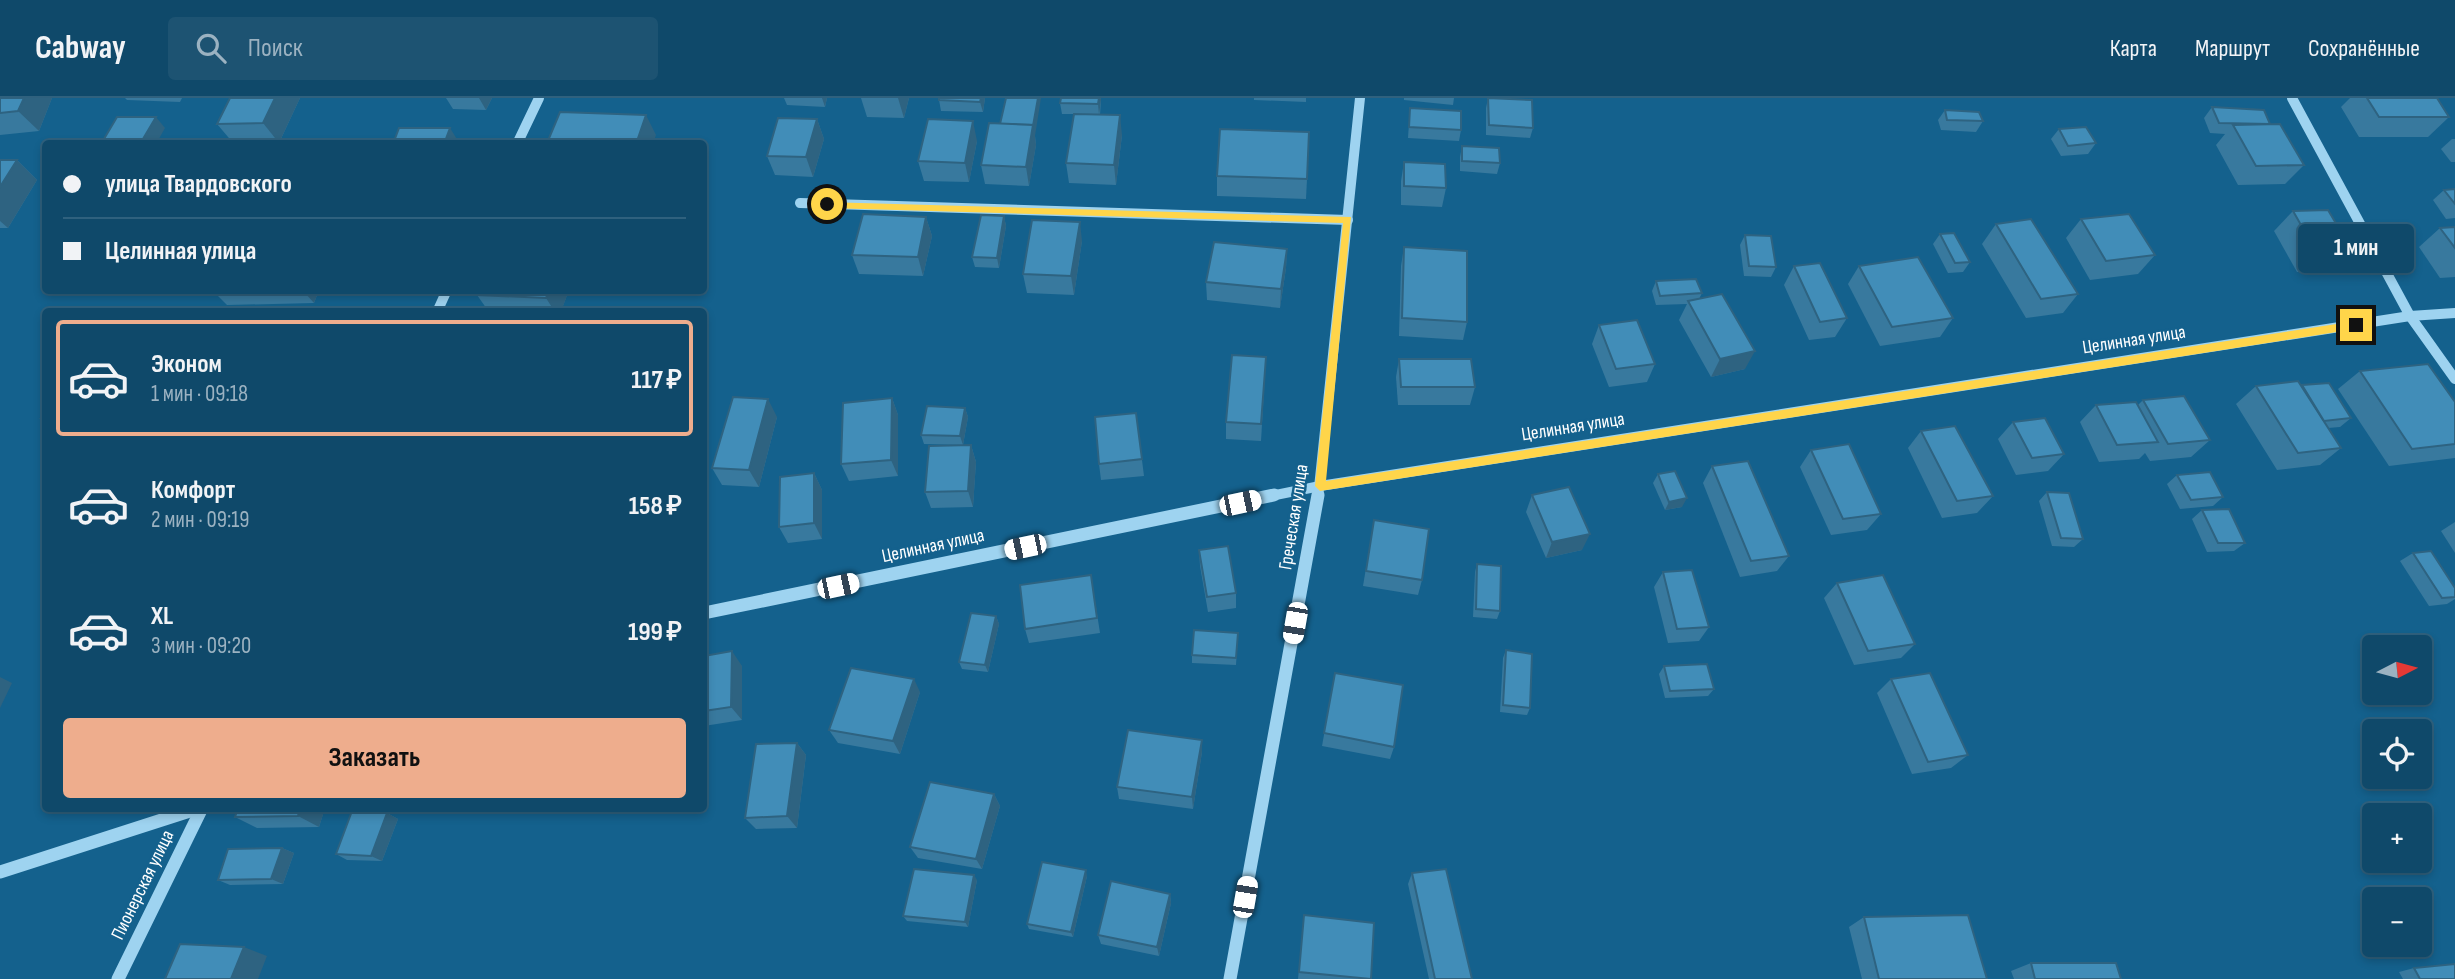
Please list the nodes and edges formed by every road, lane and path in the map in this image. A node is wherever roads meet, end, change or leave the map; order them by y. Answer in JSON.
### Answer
{"nodes":[{"id":1,"x":538,"y":98,"type":"edge"},
{"id":2,"x":1360,"y":98,"type":"edge"},
{"id":3,"x":2292,"y":98,"type":"edge"},
{"id":4,"x":519,"y":140,"type":"edge"},
{"id":5,"x":800,"y":204,"type":"dead end"},
{"id":6,"x":1348,"y":220,"type":"junction"},
{"id":7,"x":2455,"y":313,"type":"edge"},
{"id":8,"x":2410,"y":316,"type":"junction"},
{"id":9,"x":2455,"y":379,"type":"edge"},
{"id":10,"x":1320,"y":486,"type":"junction"},
{"id":11,"x":707,"y":612,"type":"edge"},
{"id":12,"x":188,"y":812,"type":"edge"},
{"id":13,"x":198,"y":812,"type":"edge"},
{"id":14,"x":0,"y":872,"type":"edge"},
{"id":15,"x":118,"y":979,"type":"edge"},
{"id":16,"x":1230,"y":979,"type":"edge"}],
"edges":[{"from":1,"to":4,"type":"street"},
{"from":2,"to":6,"type":"street","name":"Греческая улица"},
{"from":3,"to":8,"type":"street"},
{"from":5,"to":6,"type":"street"},
{"from":6,"to":10,"type":"street","name":"Греческая улица"},
{"from":7,"to":8,"type":"street","name":"Целинная улица"},
{"from":8,"to":9,"type":"street"},
{"from":8,"to":10,"type":"street","name":"Целинная улица"},
{"from":10,"to":11,"type":"street","name":"Целинная улица"},
{"from":10,"to":16,"type":"street","name":"Греческая улица"},
{"from":12,"to":14,"type":"street"},
{"from":13,"to":15,"type":"street","name":"Пионерская улица"}]}
